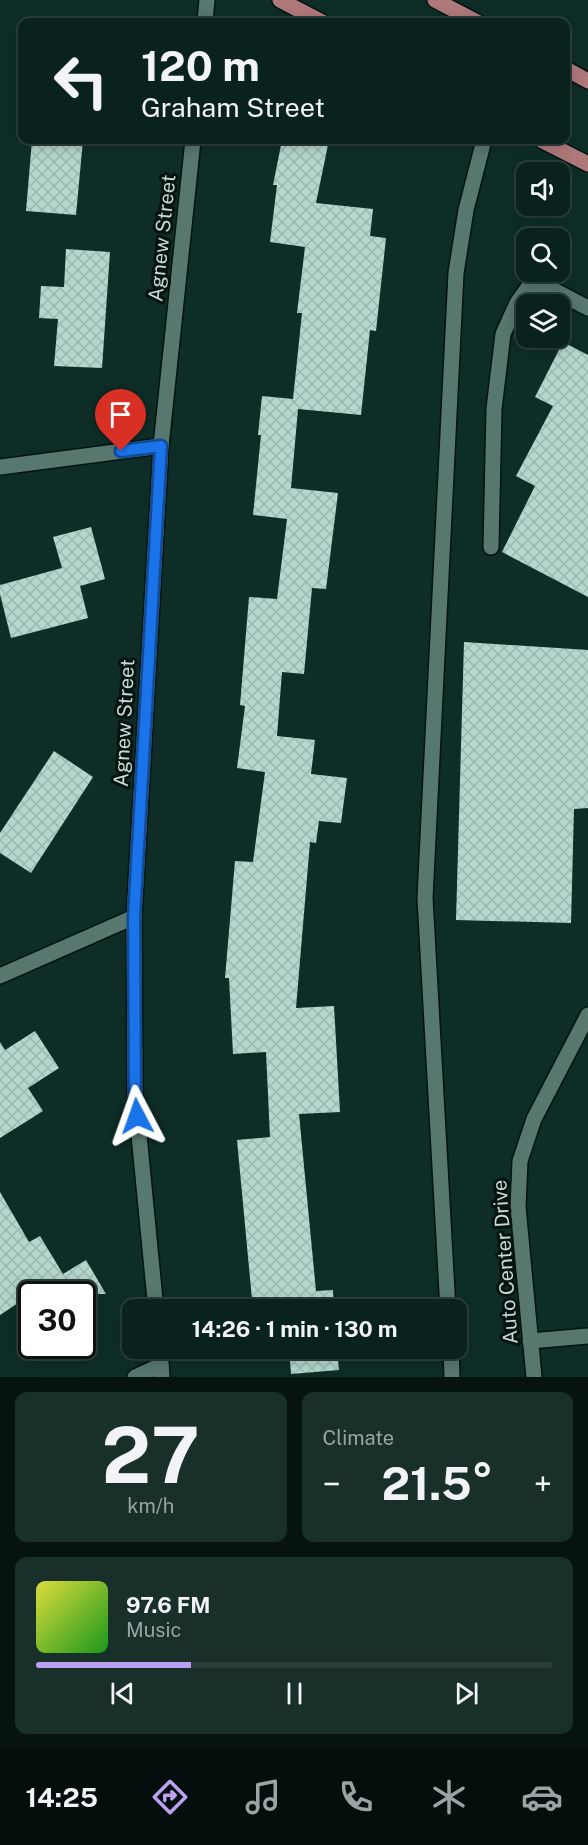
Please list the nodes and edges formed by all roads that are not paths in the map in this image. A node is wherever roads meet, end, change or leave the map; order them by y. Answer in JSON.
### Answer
{"nodes":[{"id":1,"x":207,"y":0,"type":"edge"},
{"id":2,"x":280,"y":0,"type":"edge"},
{"id":3,"x":435,"y":0,"type":"edge"},
{"id":4,"x":205,"y":18,"type":"edge"},
{"id":5,"x":314,"y":18,"type":"edge"},
{"id":6,"x":469,"y":18,"type":"edge"},
{"id":7,"x":570,"y":71,"type":"edge"},
{"id":8,"x":588,"y":81,"type":"edge"},
{"id":9,"x":193,"y":144,"type":"edge"},
{"id":10,"x":483,"y":144,"type":"edge"},
{"id":11,"x":549,"y":144,"type":"edge"},
{"id":12,"x":588,"y":164,"type":"edge"},
{"id":13,"x":588,"y":308,"type":"edge"},
{"id":14,"x":161,"y":446,"type":"junction"},
{"id":15,"x":0,"y":467,"type":"edge"},
{"id":16,"x":490,"y":547,"type":"dead end"},
{"id":17,"x":134,"y":917,"type":"junction"},
{"id":18,"x":0,"y":976,"type":"edge"},
{"id":19,"x":588,"y":1015,"type":"edge"},
{"id":20,"x":155,"y":1299,"type":"edge"},
{"id":21,"x":447,"y":1299,"type":"edge"},
{"id":22,"x":588,"y":1336,"type":"edge"},
{"id":23,"x":530,"y":1341,"type":"junction"},
{"id":24,"x":451,"y":1359,"type":"edge"},
{"id":25,"x":162,"y":1371,"type":"edge"},
{"id":26,"x":135,"y":1377,"type":"edge"},
{"id":27,"x":452,"y":1377,"type":"edge"},
{"id":28,"x":534,"y":1377,"type":"edge"}],
"edges":[{"from":1,"to":4,"type":"street"},
{"from":2,"to":5,"type":"main road"},
{"from":3,"to":6,"type":"main road"},
{"from":7,"to":8,"type":"main road"},
{"from":9,"to":14,"type":"street","name":"Agnew Street"},
{"from":10,"to":21,"type":"street"},
{"from":11,"to":12,"type":"main road"},
{"from":13,"to":16,"type":"street"},
{"from":14,"to":15,"type":"street"},
{"from":14,"to":17,"type":"street","name":"Agnew Street"},
{"from":17,"to":18,"type":"street"},
{"from":17,"to":20,"type":"street","name":"Agnew Street"},
{"from":19,"to":23,"type":"street","name":"Auto Center Drive"},
{"from":22,"to":23,"type":"street"},
{"from":23,"to":28,"type":"street","name":"Auto Center Drive"},
{"from":24,"to":27,"type":"street"},
{"from":25,"to":26,"type":"street"}]}
